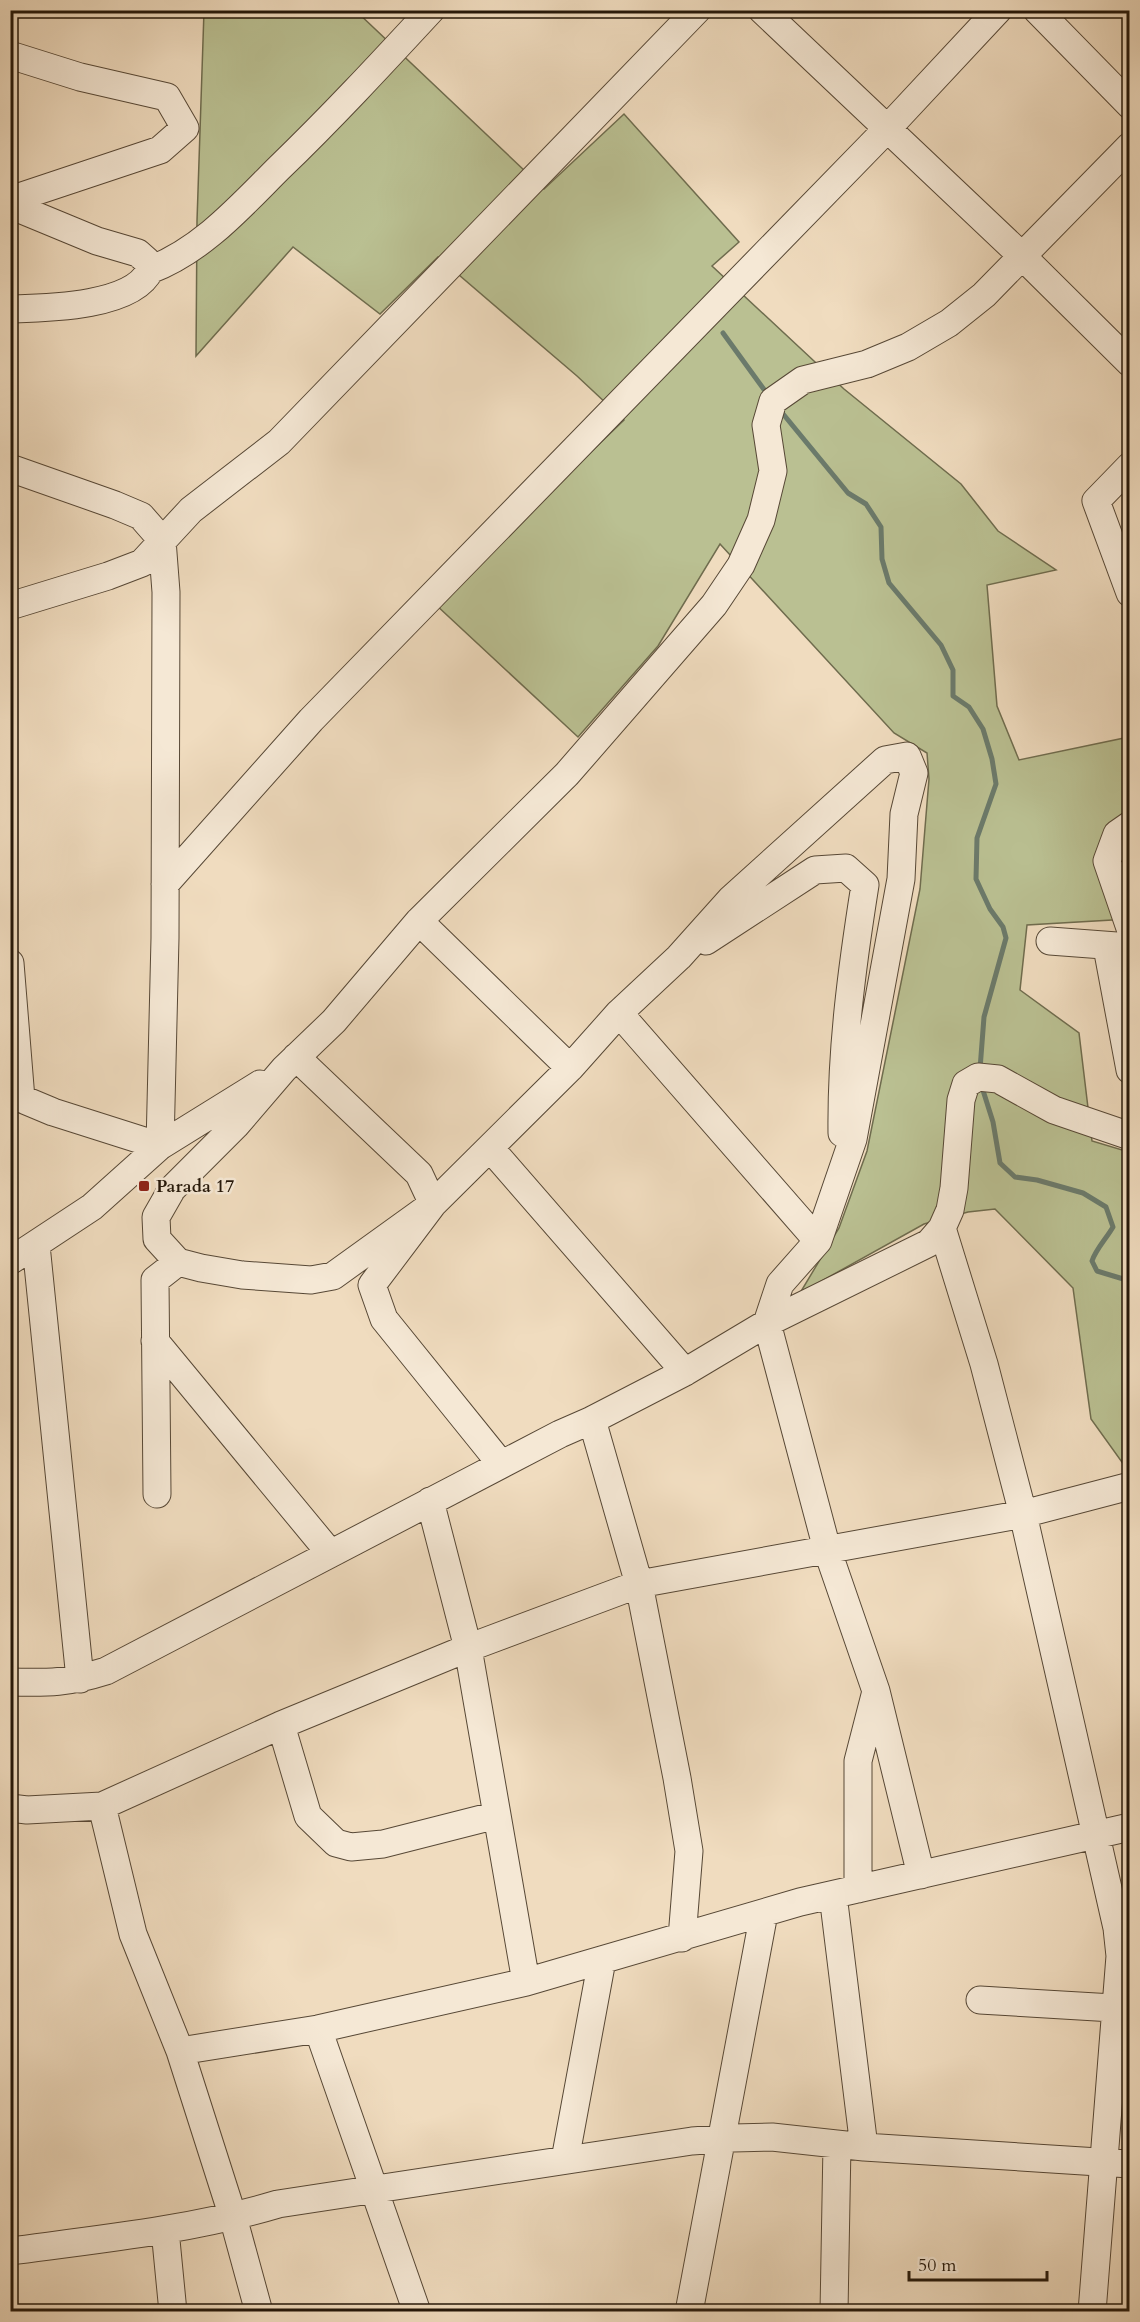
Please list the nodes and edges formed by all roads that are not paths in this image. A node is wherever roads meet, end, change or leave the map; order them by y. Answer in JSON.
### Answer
{"nodes":[{"id":1,"x":431,"y":10,"type":"edge"},
{"id":2,"x":697,"y":10,"type":"edge"},
{"id":3,"x":762,"y":10,"type":"edge"},
{"id":4,"x":998,"y":10,"type":"edge"},
{"id":5,"x":1037,"y":10,"type":"edge"},
{"id":6,"x":10,"y":55,"type":"edge"},
{"id":7,"x":1130,"y":105,"type":"edge"},
{"id":8,"x":886,"y":129,"type":"junction"},
{"id":9,"x":1130,"y":146,"type":"edge"},
{"id":10,"x":10,"y":200,"type":"edge"},
{"id":11,"x":10,"y":205,"type":"edge"},
{"id":12,"x":1023,"y":257,"type":"junction"},
{"id":13,"x":150,"y":270,"type":"junction"},
{"id":14,"x":10,"y":309,"type":"edge"},
{"id":15,"x":1130,"y":363,"type":"edge"},
{"id":16,"x":1130,"y":466,"type":"edge"},
{"id":17,"x":10,"y":468,"type":"edge"},
{"id":18,"x":162,"y":540,"type":"junction"},
{"id":19,"x":1130,"y":593,"type":"edge"},
{"id":20,"x":10,"y":606,"type":"edge"},
{"id":21,"x":1130,"y":825,"type":"edge"},
{"id":22,"x":165,"y":884,"type":"junction"},
{"id":23,"x":419,"y":921,"type":"junction"},
{"id":24,"x":1130,"y":928,"type":"edge"},
{"id":25,"x":1050,"y":941,"type":"dead end"},
{"id":26,"x":1118,"y":947,"type":"edge"},
{"id":27,"x":679,"y":957,"type":"junction"},
{"id":28,"x":10,"y":963,"type":"edge"},
{"id":29,"x":619,"y":1014,"type":"junction"},
{"id":30,"x":290,"y":1063,"type":"junction"},
{"id":31,"x":570,"y":1068,"type":"junction"},
{"id":32,"x":1130,"y":1070,"type":"edge"},
{"id":33,"x":16,"y":1097,"type":"edge"},
{"id":34,"x":1130,"y":1136,"type":"edge"},
{"id":35,"x":160,"y":1146,"type":"junction"},
{"id":36,"x":490,"y":1148,"type":"junction"},
{"id":37,"x":842,"y":1172,"type":"junction"},
{"id":38,"x":433,"y":1204,"type":"junction"},
{"id":39,"x":942,"y":1228,"type":"junction"},
{"id":40,"x":818,"y":1241,"type":"junction"},
{"id":41,"x":36,"y":1245,"type":"junction"},
{"id":42,"x":10,"y":1261,"type":"edge"},
{"id":43,"x":178,"y":1262,"type":"junction"},
{"id":44,"x":767,"y":1323,"type":"junction"},
{"id":45,"x":155,"y":1341,"type":"junction"},
{"id":46,"x":685,"y":1372,"type":"junction"},
{"id":47,"x":592,"y":1420,"type":"junction"},
{"id":48,"x":501,"y":1464,"type":"junction"},
{"id":49,"x":1130,"y":1486,"type":"edge"},
{"id":50,"x":157,"y":1494,"type":"dead end"},
{"id":51,"x":430,"y":1501,"type":"junction"},
{"id":52,"x":1023,"y":1514,"type":"junction"},
{"id":53,"x":827,"y":1549,"type":"junction"},
{"id":54,"x":330,"y":1553,"type":"junction"},
{"id":55,"x":639,"y":1584,"type":"junction"},
{"id":56,"x":468,"y":1648,"type":"junction"},
{"id":57,"x":80,"y":1679,"type":"junction"},
{"id":58,"x":10,"y":1682,"type":"edge"},
{"id":59,"x":876,"y":1691,"type":"junction"},
{"id":60,"x":280,"y":1725,"type":"junction"},
{"id":61,"x":102,"y":1806,"type":"junction"},
{"id":62,"x":10,"y":1808,"type":"edge"},
{"id":63,"x":497,"y":1815,"type":"junction"},
{"id":64,"x":1130,"y":1827,"type":"edge"},
{"id":65,"x":1097,"y":1835,"type":"junction"},
{"id":66,"x":921,"y":1875,"type":"junction"},
{"id":67,"x":845,"y":1892,"type":"junction"},
{"id":68,"x":764,"y":1913,"type":"junction"},
{"id":69,"x":682,"y":1938,"type":"junction"},
{"id":70,"x":602,"y":1960,"type":"junction"},
{"id":71,"x":526,"y":1982,"type":"junction"},
{"id":72,"x":980,"y":2000,"type":"dead end"},
{"id":73,"x":1123,"y":2008,"type":"edge"},
{"id":74,"x":318,"y":2029,"type":"junction"},
{"id":75,"x":180,"y":2051,"type":"junction"},
{"id":76,"x":721,"y":2139,"type":"junction"},
{"id":77,"x":837,"y":2144,"type":"junction"},
{"id":78,"x":864,"y":2147,"type":"junction"},
{"id":79,"x":565,"y":2160,"type":"junction"},
{"id":80,"x":1103,"y":2161,"type":"junction"},
{"id":81,"x":1130,"y":2164,"type":"edge"},
{"id":82,"x":375,"y":2189,"type":"junction"},
{"id":83,"x":233,"y":2217,"type":"junction"},
{"id":84,"x":165,"y":2230,"type":"junction"},
{"id":85,"x":10,"y":2251,"type":"edge"},
{"id":86,"x":173,"y":2312,"type":"edge"},
{"id":87,"x":259,"y":2312,"type":"edge"},
{"id":88,"x":417,"y":2312,"type":"edge"},
{"id":89,"x":689,"y":2312,"type":"edge"},
{"id":90,"x":834,"y":2312,"type":"edge"},
{"id":91,"x":1092,"y":2312,"type":"edge"}],
"edges":[{"from":1,"to":13,"type":"street"},
{"from":2,"to":18,"type":"street"},
{"from":3,"to":8,"type":"street"},
{"from":4,"to":8,"type":"street"},
{"from":5,"to":7,"type":"street"},
{"from":6,"to":10,"type":"street"},
{"from":8,"to":12,"type":"street"},
{"from":8,"to":22,"type":"street"},
{"from":9,"to":12,"type":"street"},
{"from":11,"to":13,"type":"street"},
{"from":12,"to":15,"type":"street"},
{"from":12,"to":23,"type":"street"},
{"from":13,"to":14,"type":"street"},
{"from":16,"to":19,"type":"street"},
{"from":17,"to":18,"type":"street"},
{"from":18,"to":20,"type":"street"},
{"from":18,"to":22,"type":"street"},
{"from":21,"to":24,"type":"street"},
{"from":22,"to":35,"type":"street"},
{"from":23,"to":30,"type":"street"},
{"from":23,"to":31,"type":"street"},
{"from":25,"to":26,"type":"street"},
{"from":26,"to":32,"type":"street"},
{"from":27,"to":29,"type":"street"},
{"from":27,"to":37,"type":"street"},
{"from":27,"to":37,"type":"street"},
{"from":28,"to":33,"type":"street"},
{"from":29,"to":31,"type":"street"},
{"from":29,"to":40,"type":"street"},
{"from":30,"to":35,"type":"street"},
{"from":30,"to":38,"type":"street"},
{"from":30,"to":43,"type":"street"},
{"from":31,"to":36,"type":"street"},
{"from":33,"to":35,"type":"street"},
{"from":34,"to":39,"type":"street"},
{"from":35,"to":41,"type":"street"},
{"from":36,"to":38,"type":"street"},
{"from":36,"to":46,"type":"street"},
{"from":37,"to":40,"type":"street"},
{"from":38,"to":43,"type":"street"},
{"from":38,"to":48,"type":"street"},
{"from":39,"to":44,"type":"street"},
{"from":39,"to":52,"type":"street"},
{"from":40,"to":44,"type":"street"},
{"from":41,"to":42,"type":"street"},
{"from":41,"to":57,"type":"street"},
{"from":43,"to":45,"type":"street"},
{"from":44,"to":46,"type":"street"},
{"from":44,"to":53,"type":"street"},
{"from":45,"to":50,"type":"street"},
{"from":45,"to":54,"type":"street"},
{"from":46,"to":47,"type":"street"},
{"from":47,"to":48,"type":"street"},
{"from":47,"to":55,"type":"street"},
{"from":48,"to":51,"type":"street"},
{"from":49,"to":52,"type":"street"},
{"from":51,"to":54,"type":"street"},
{"from":51,"to":56,"type":"street"},
{"from":52,"to":53,"type":"street"},
{"from":52,"to":65,"type":"street"},
{"from":53,"to":55,"type":"street"},
{"from":53,"to":59,"type":"street"},
{"from":54,"to":57,"type":"street"},
{"from":55,"to":56,"type":"street"},
{"from":55,"to":69,"type":"street"},
{"from":56,"to":60,"type":"street"},
{"from":56,"to":63,"type":"street"},
{"from":57,"to":58,"type":"street"},
{"from":59,"to":66,"type":"street"},
{"from":59,"to":67,"type":"street"},
{"from":60,"to":61,"type":"street"},
{"from":60,"to":63,"type":"street"},
{"from":61,"to":62,"type":"street"},
{"from":61,"to":75,"type":"street"},
{"from":63,"to":71,"type":"street"},
{"from":64,"to":65,"type":"street"},
{"from":65,"to":66,"type":"street"},
{"from":65,"to":73,"type":"street"},
{"from":66,"to":67,"type":"street"},
{"from":67,"to":68,"type":"street"},
{"from":67,"to":78,"type":"street"},
{"from":68,"to":69,"type":"street"},
{"from":68,"to":76,"type":"street"},
{"from":69,"to":70,"type":"street"},
{"from":70,"to":71,"type":"street"},
{"from":70,"to":79,"type":"street"},
{"from":71,"to":74,"type":"street"},
{"from":72,"to":73,"type":"street"},
{"from":73,"to":80,"type":"street"},
{"from":74,"to":75,"type":"street"},
{"from":74,"to":82,"type":"street"},
{"from":75,"to":83,"type":"street"},
{"from":76,"to":77,"type":"street"},
{"from":76,"to":79,"type":"street"},
{"from":76,"to":89,"type":"street"},
{"from":77,"to":78,"type":"street"},
{"from":77,"to":90,"type":"street"},
{"from":78,"to":80,"type":"street"},
{"from":79,"to":82,"type":"street"},
{"from":80,"to":81,"type":"street"},
{"from":80,"to":91,"type":"street"},
{"from":82,"to":83,"type":"street"},
{"from":82,"to":88,"type":"street"},
{"from":83,"to":84,"type":"street"},
{"from":83,"to":87,"type":"street"},
{"from":84,"to":85,"type":"street"},
{"from":84,"to":86,"type":"street"}]}
